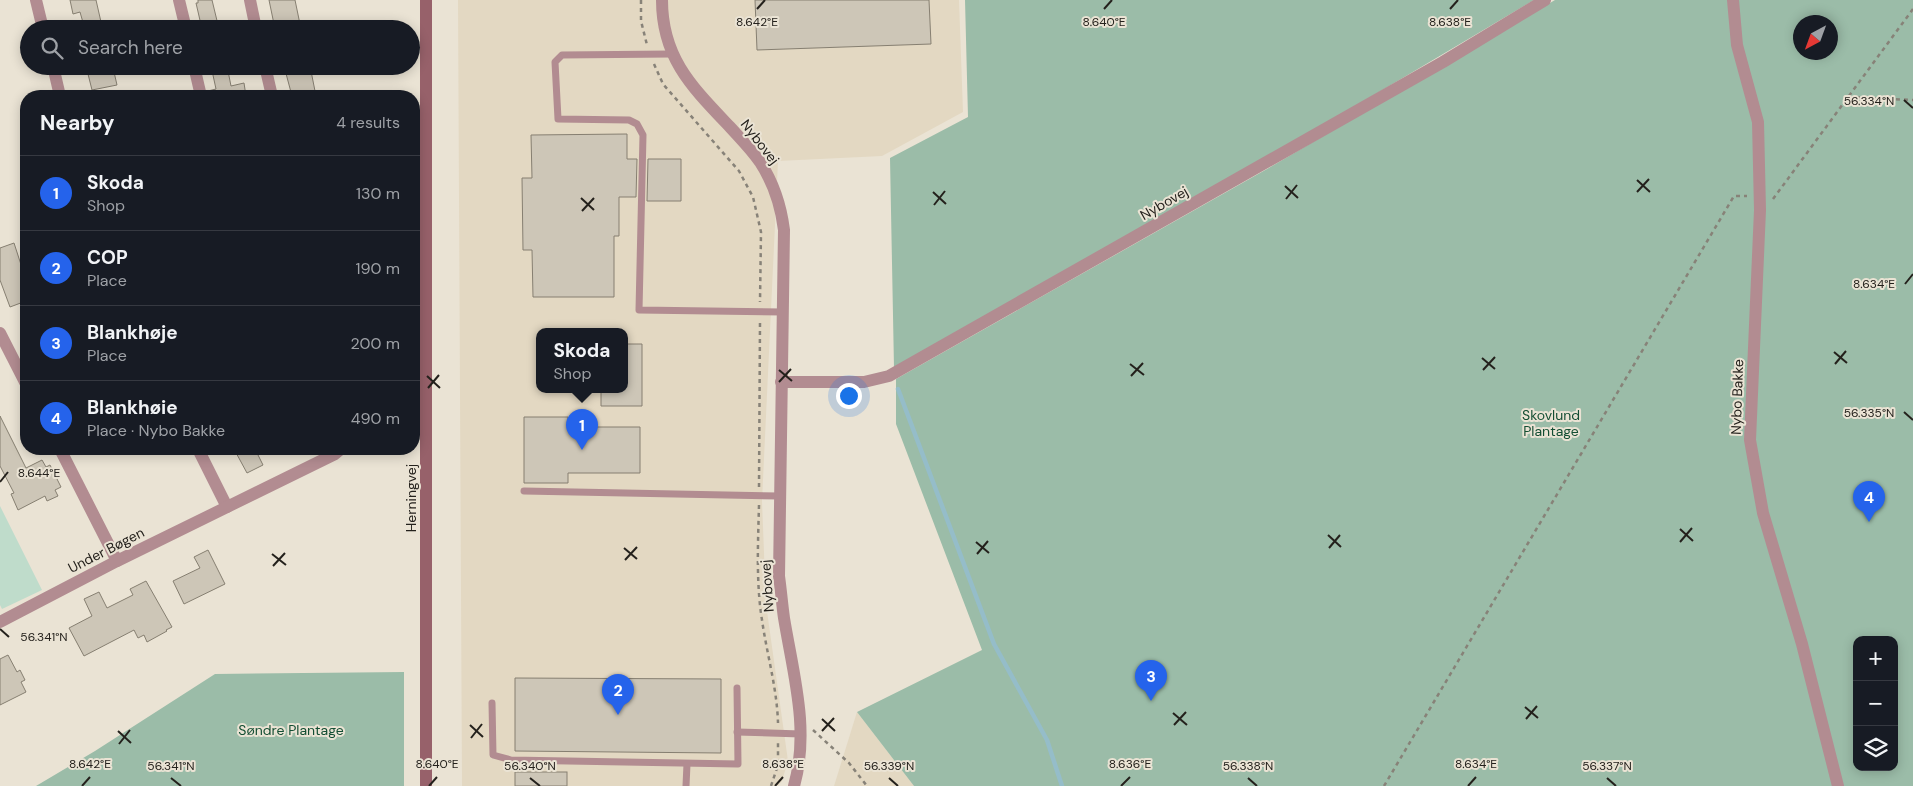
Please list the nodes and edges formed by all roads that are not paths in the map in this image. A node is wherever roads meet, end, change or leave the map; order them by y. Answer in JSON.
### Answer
{"nodes":[{"id":1,"x":36,"y":0,"type":"edge"},
{"id":2,"x":179,"y":0,"type":"edge"},
{"id":3,"x":250,"y":0,"type":"edge"},
{"id":4,"x":426,"y":0,"type":"edge"},
{"id":5,"x":662,"y":0,"type":"edge"},
{"id":6,"x":1545,"y":0,"type":"edge"},
{"id":7,"x":1733,"y":0,"type":"edge"},
{"id":8,"x":41,"y":20,"type":"edge"},
{"id":9,"x":184,"y":20,"type":"edge"},
{"id":10,"x":254,"y":20,"type":"edge"},
{"id":11,"x":671,"y":54,"type":"junction"},
{"id":12,"x":54,"y":75,"type":"edge"},
{"id":13,"x":196,"y":75,"type":"edge"},
{"id":14,"x":267,"y":75,"type":"edge"},
{"id":15,"x":58,"y":90,"type":"edge"},
{"id":16,"x":200,"y":90,"type":"edge"},
{"id":17,"x":271,"y":90,"type":"edge"},
{"id":18,"x":783,"y":312,"type":"junction"},
{"id":19,"x":0,"y":333,"type":"edge"},
{"id":20,"x":20,"y":372,"type":"edge"},
{"id":21,"x":781,"y":382,"type":"junction"},
{"id":22,"x":63,"y":455,"type":"edge"},
{"id":23,"x":201,"y":455,"type":"edge"},
{"id":24,"x":333,"y":455,"type":"edge"},
{"id":25,"x":524,"y":491,"type":"dead end"},
{"id":26,"x":780,"y":496,"type":"junction"},
{"id":27,"x":227,"y":507,"type":"junction"},
{"id":28,"x":117,"y":561,"type":"junction"},
{"id":29,"x":0,"y":622,"type":"edge"},
{"id":30,"x":737,"y":688,"type":"dead end"},
{"id":31,"x":492,"y":703,"type":"dead end"},
{"id":32,"x":801,"y":729,"type":"junction"},
{"id":33,"x":738,"y":732,"type":"junction"},
{"id":34,"x":687,"y":764,"type":"junction"},
{"id":35,"x":426,"y":786,"type":"edge"},
{"id":36,"x":686,"y":786,"type":"edge"},
{"id":37,"x":794,"y":786,"type":"edge"},
{"id":38,"x":1838,"y":786,"type":"edge"}],
"edges":[{"from":1,"to":8,"type":"street"},
{"from":2,"to":9,"type":"street"},
{"from":3,"to":10,"type":"street"},
{"from":4,"to":35,"type":"main road","name":"Herningvej"},
{"from":5,"to":11,"type":"street","name":"Nybovej"},
{"from":6,"to":21,"type":"street","name":"Nybovej"},
{"from":7,"to":38,"type":"street","name":"Nybo Bakke"},
{"from":11,"to":18,"type":"street","name":"Nybovej"},
{"from":11,"to":18,"type":"lane"},
{"from":12,"to":15,"type":"street"},
{"from":13,"to":16,"type":"street"},
{"from":14,"to":17,"type":"street"},
{"from":18,"to":21,"type":"street","name":"Nybovej"},
{"from":19,"to":20,"type":"street"},
{"from":21,"to":26,"type":"street","name":"Nybovej"},
{"from":22,"to":28,"type":"street"},
{"from":23,"to":27,"type":"street"},
{"from":24,"to":27,"type":"street","name":"Under Bøgen"},
{"from":25,"to":26,"type":"lane"},
{"from":26,"to":32,"type":"street","name":"Nybovej"},
{"from":27,"to":28,"type":"street","name":"Under Bøgen"},
{"from":28,"to":29,"type":"street","name":"Under Bøgen"},
{"from":30,"to":33,"type":"lane"},
{"from":31,"to":34,"type":"lane"},
{"from":32,"to":33,"type":"lane"},
{"from":32,"to":37,"type":"street","name":"Nybovej"},
{"from":33,"to":34,"type":"lane"},
{"from":34,"to":36,"type":"lane"}]}
